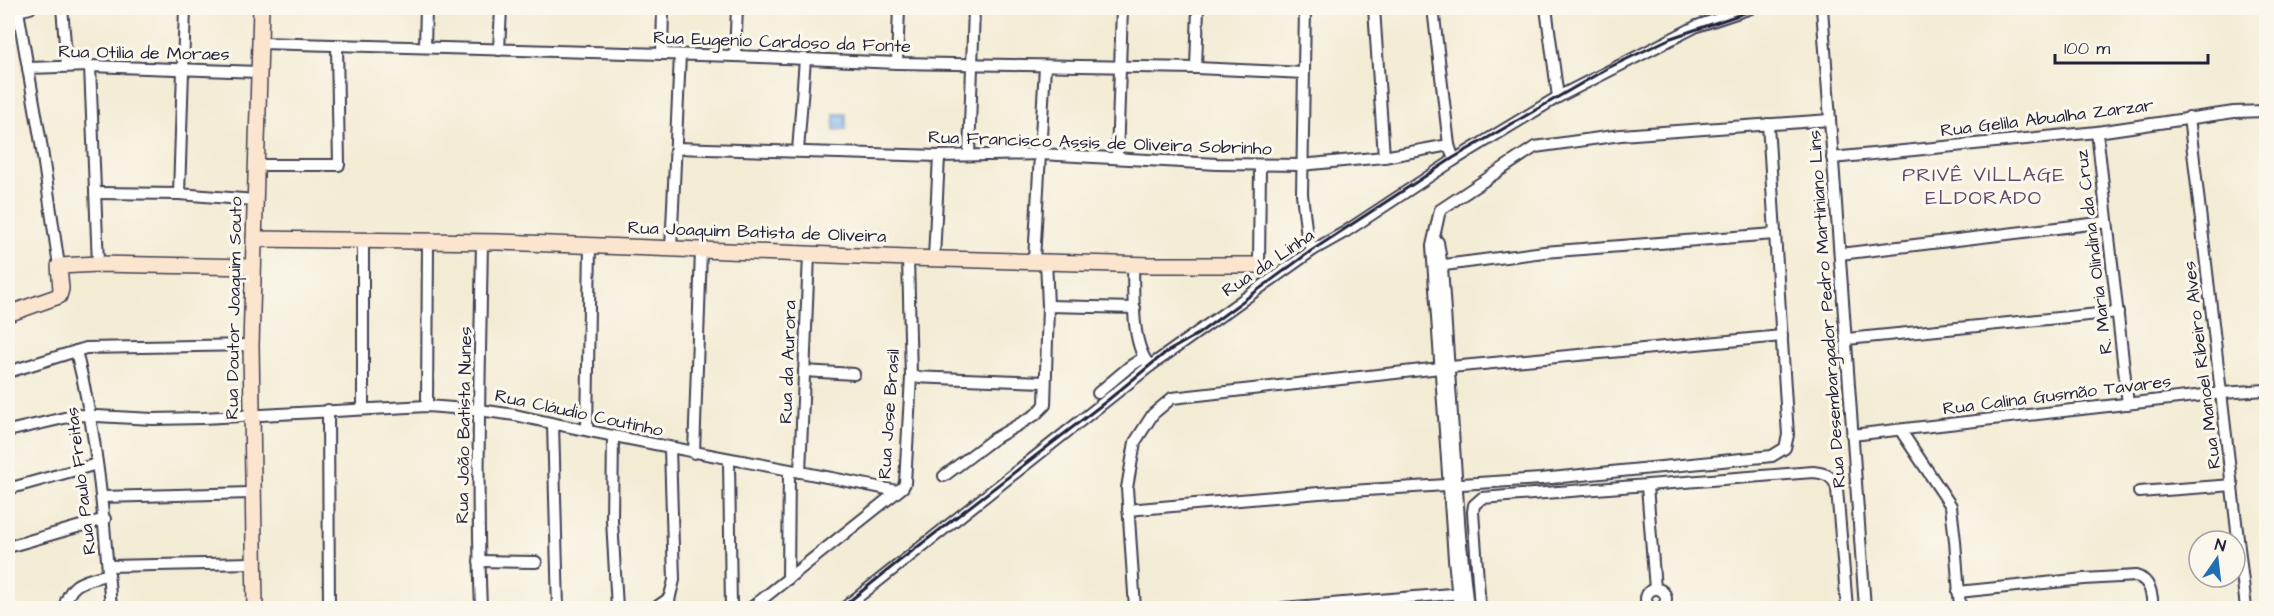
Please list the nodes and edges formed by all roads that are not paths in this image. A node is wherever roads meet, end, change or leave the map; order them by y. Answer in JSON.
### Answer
{"nodes":[{"id":1,"x":30,"y":8,"type":"edge"},
{"id":2,"x":62,"y":8,"type":"edge"},
{"id":3,"x":185,"y":8,"type":"edge"},
{"id":4,"x":261,"y":8,"type":"edge"},
{"id":5,"x":426,"y":8,"type":"edge"},
{"id":6,"x":501,"y":8,"type":"edge"},
{"id":7,"x":663,"y":8,"type":"edge"},
{"id":8,"x":737,"y":8,"type":"edge"},
{"id":9,"x":899,"y":8,"type":"edge"},
{"id":10,"x":974,"y":8,"type":"edge"},
{"id":11,"x":1122,"y":8,"type":"edge"},
{"id":12,"x":1198,"y":8,"type":"edge"},
{"id":13,"x":1305,"y":8,"type":"edge"},
{"id":14,"x":1374,"y":8,"type":"edge"},
{"id":15,"x":1433,"y":8,"type":"edge"},
{"id":16,"x":1546,"y":8,"type":"edge"},
{"id":17,"x":1751,"y":8,"type":"edge"},
{"id":18,"x":1822,"y":8,"type":"edge"},
{"id":19,"x":13,"y":12,"type":"edge"},
{"id":20,"x":260,"y":43,"type":"junction"},
{"id":21,"x":337,"y":45,"type":"junction"},
{"id":22,"x":425,"y":47,"type":"junction"},
{"id":23,"x":500,"y":50,"type":"junction"},
{"id":24,"x":662,"y":54,"type":"junction"},
{"id":25,"x":680,"y":55,"type":"junction"},
{"id":26,"x":735,"y":56,"type":"junction"},
{"id":27,"x":805,"y":59,"type":"junction"},
{"id":28,"x":897,"y":63,"type":"junction"},
{"id":29,"x":972,"y":63,"type":"junction"},
{"id":30,"x":67,"y":66,"type":"junction"},
{"id":31,"x":90,"y":66,"type":"junction"},
{"id":32,"x":1045,"y":66,"type":"junction"},
{"id":33,"x":1121,"y":66,"type":"junction"},
{"id":34,"x":28,"y":68,"type":"junction"},
{"id":35,"x":1196,"y":68,"type":"junction"},
{"id":36,"x":184,"y":70,"type":"junction"},
{"id":37,"x":259,"y":72,"type":"junction"},
{"id":38,"x":1304,"y":74,"type":"junction"},
{"id":39,"x":1558,"y":98,"type":"junction"},
{"id":40,"x":2266,"y":111,"type":"edge"},
{"id":41,"x":2189,"y":117,"type":"junction"},
{"id":42,"x":1830,"y":120,"type":"junction"},
{"id":43,"x":1768,"y":124,"type":"junction"},
{"id":44,"x":2097,"y":132,"type":"junction"},
{"id":45,"x":1449,"y":145,"type":"junction"},
{"id":46,"x":676,"y":148,"type":"junction"},
{"id":47,"x":798,"y":151,"type":"junction"},
{"id":48,"x":1041,"y":154,"type":"junction"},
{"id":49,"x":969,"y":155,"type":"junction"},
{"id":50,"x":939,"y":156,"type":"junction"},
{"id":51,"x":1384,"y":157,"type":"junction"},
{"id":52,"x":1117,"y":158,"type":"junction"},
{"id":53,"x":1832,"y":158,"type":"junction"},
{"id":54,"x":1454,"y":160,"type":"junction"},
{"id":55,"x":256,"y":165,"type":"junction"},
{"id":56,"x":1260,"y":165,"type":"junction"},
{"id":57,"x":1301,"y":165,"type":"junction"},
{"id":58,"x":96,"y":193,"type":"junction"},
{"id":59,"x":179,"y":194,"type":"junction"},
{"id":60,"x":255,"y":200,"type":"junction"},
{"id":61,"x":2107,"y":222,"type":"junction"},
{"id":62,"x":1774,"y":234,"type":"junction"},
{"id":63,"x":254,"y":239,"type":"junction"},
{"id":64,"x":428,"y":241,"type":"junction"},
{"id":65,"x":363,"y":242,"type":"junction"},
{"id":66,"x":482,"y":242,"type":"junction"},
{"id":67,"x":590,"y":245,"type":"junction"},
{"id":68,"x":671,"y":249,"type":"junction"},
{"id":69,"x":1312,"y":250,"type":"junction"},
{"id":70,"x":701,"y":251,"type":"junction"},
{"id":71,"x":1840,"y":254,"type":"junction"},
{"id":72,"x":809,"y":255,"type":"junction"},
{"id":73,"x":908,"y":258,"type":"junction"},
{"id":74,"x":934,"y":258,"type":"junction"},
{"id":75,"x":1040,"y":260,"type":"junction"},
{"id":76,"x":98,"y":264,"type":"junction"},
{"id":77,"x":1133,"y":264,"type":"junction"},
{"id":78,"x":1259,"y":265,"type":"joint"},
{"id":79,"x":59,"y":266,"type":"junction"},
{"id":80,"x":1437,"y":266,"type":"junction"},
{"id":81,"x":253,"y":267,"type":"junction"},
{"id":82,"x":1048,"y":306,"type":"junction"},
{"id":83,"x":1135,"y":308,"type":"junction"},
{"id":84,"x":2118,"y":312,"type":"junction"},
{"id":85,"x":8,"y":314,"type":"edge"},
{"id":86,"x":1782,"y":336,"type":"junction"},
{"id":87,"x":1848,"y":339,"type":"junction"},
{"id":88,"x":251,"y":345,"type":"junction"},
{"id":89,"x":76,"y":351,"type":"junction"},
{"id":90,"x":1147,"y":362,"type":"junction"},
{"id":91,"x":1445,"y":368,"type":"junction"},
{"id":92,"x":804,"y":371,"type":"junction"},
{"id":93,"x":8,"y":372,"type":"edge"},
{"id":94,"x":854,"y":374,"type":"dead end"},
{"id":95,"x":911,"y":377,"type":"junction"},
{"id":96,"x":1045,"y":382,"type":"junction"},
{"id":97,"x":2266,"y":390,"type":"edge"},
{"id":98,"x":1098,"y":393,"type":"dead end"},
{"id":99,"x":2222,"y":393,"type":"junction"},
{"id":100,"x":2128,"y":404,"type":"junction"},
{"id":101,"x":427,"y":406,"type":"junction"},
{"id":102,"x":363,"y":409,"type":"junction"},
{"id":103,"x":327,"y":410,"type":"junction"},
{"id":104,"x":479,"y":410,"type":"junction"},
{"id":105,"x":92,"y":414,"type":"junction"},
{"id":106,"x":250,"y":416,"type":"junction"},
{"id":107,"x":553,"y":424,"type":"junction"},
{"id":108,"x":587,"y":430,"type":"junction"},
{"id":109,"x":8,"y":431,"type":"edge"},
{"id":110,"x":1901,"y":431,"type":"junction"},
{"id":111,"x":1852,"y":435,"type":"junction"},
{"id":112,"x":613,"y":437,"type":"junction"},
{"id":113,"x":670,"y":448,"type":"junction"},
{"id":114,"x":694,"y":453,"type":"junction"},
{"id":115,"x":729,"y":460,"type":"junction"},
{"id":116,"x":98,"y":464,"type":"junction"},
{"id":117,"x":795,"y":471,"type":"junction"},
{"id":118,"x":944,"y":476,"type":"dead end"},
{"id":119,"x":1453,"y":485,"type":"junction"},
{"id":120,"x":2233,"y":485,"type":"junction"},
{"id":121,"x":1647,"y":486,"type":"junction"},
{"id":122,"x":8,"y":489,"type":"edge"},
{"id":123,"x":897,"y":491,"type":"junction"},
{"id":124,"x":2139,"y":492,"type":"dead end"},
{"id":125,"x":251,"y":493,"type":"junction"},
{"id":126,"x":102,"y":497,"type":"junction"},
{"id":127,"x":1128,"y":510,"type":"junction"},
{"id":128,"x":105,"y":519,"type":"junction"},
{"id":129,"x":8,"y":547,"type":"edge"},
{"id":130,"x":479,"y":561,"type":"junction"},
{"id":131,"x":536,"y":561,"type":"dead end"},
{"id":132,"x":253,"y":563,"type":"junction"},
{"id":133,"x":108,"y":570,"type":"junction"},
{"id":134,"x":1863,"y":577,"type":"junction"},
{"id":135,"x":788,"y":579,"type":"junction"},
{"id":136,"x":1845,"y":580,"type":"junction"},
{"id":137,"x":1655,"y":589,"type":"dead end"},
{"id":138,"x":1958,"y":592,"type":"junction"},
{"id":139,"x":1462,"y":593,"type":"junction"},
{"id":140,"x":669,"y":604,"type":"edge"},
{"id":141,"x":64,"y":609,"type":"edge"},
{"id":142,"x":111,"y":609,"type":"edge"},
{"id":143,"x":255,"y":609,"type":"edge"},
{"id":144,"x":329,"y":609,"type":"edge"},
{"id":145,"x":481,"y":609,"type":"edge"},
{"id":146,"x":558,"y":609,"type":"edge"},
{"id":147,"x":618,"y":609,"type":"edge"},
{"id":148,"x":655,"y":609,"type":"edge"},
{"id":149,"x":731,"y":609,"type":"edge"},
{"id":150,"x":751,"y":609,"type":"edge"},
{"id":151,"x":844,"y":609,"type":"edge"},
{"id":152,"x":1135,"y":609,"type":"edge"},
{"id":153,"x":1283,"y":609,"type":"edge"},
{"id":154,"x":1459,"y":609,"type":"edge"},
{"id":155,"x":1468,"y":609,"type":"edge"},
{"id":156,"x":1480,"y":609,"type":"edge"},
{"id":157,"x":1846,"y":609,"type":"edge"},
{"id":158,"x":1865,"y":609,"type":"edge"},
{"id":159,"x":1960,"y":609,"type":"edge"},
{"id":160,"x":2153,"y":609,"type":"edge"},
{"id":161,"x":2246,"y":609,"type":"edge"}],
"edges":[{"from":1,"to":19,"type":"street"},
{"from":2,"to":30,"type":"street"},
{"from":3,"to":36,"type":"street"},
{"from":4,"to":20,"type":"street","name":"Rua Doutor Joaquim Souto"},
{"from":5,"to":22,"type":"street"},
{"from":6,"to":23,"type":"street"},
{"from":7,"to":24,"type":"street"},
{"from":8,"to":26,"type":"street"},
{"from":9,"to":28,"type":"street"},
{"from":10,"to":29,"type":"street"},
{"from":11,"to":33,"type":"street"},
{"from":12,"to":35,"type":"street"},
{"from":13,"to":38,"type":"street"},
{"from":14,"to":51,"type":"street"},
{"from":15,"to":45,"type":"street"},
{"from":16,"to":39,"type":"street"},
{"from":17,"to":39,"type":"street","name":"Rua da Linha"},
{"from":18,"to":42,"type":"street","name":"Rua Desembargador Pedro Martiniano Lins"},
{"from":19,"to":34,"type":"street"},
{"from":20,"to":21,"type":"street","name":"Rua Eugenio Cardoso da Fonte"},
{"from":20,"to":37,"type":"street","name":"Rua Doutor Joaquim Souto"},
{"from":21,"to":22,"type":"street","name":"Rua Eugenio Cardoso da Fonte"},
{"from":21,"to":55,"type":"street"},
{"from":22,"to":23,"type":"street","name":"Rua Eugenio Cardoso da Fonte"},
{"from":23,"to":24,"type":"street","name":"Rua Eugenio Cardoso da Fonte"},
{"from":24,"to":25,"type":"street","name":"Rua Eugenio Cardoso da Fonte"},
{"from":25,"to":26,"type":"street","name":"Rua Eugenio Cardoso da Fonte"},
{"from":25,"to":46,"type":"street"},
{"from":26,"to":27,"type":"street","name":"Rua Eugenio Cardoso da Fonte"},
{"from":27,"to":28,"type":"street","name":"Rua Eugenio Cardoso da Fonte"},
{"from":27,"to":47,"type":"street"},
{"from":28,"to":29,"type":"street","name":"Rua Eugenio Cardoso da Fonte"},
{"from":29,"to":32,"type":"street","name":"Rua Eugenio Cardoso da Fonte"},
{"from":29,"to":49,"type":"street"},
{"from":30,"to":31,"type":"street","name":"Rua Otilia de Moraes"},
{"from":30,"to":34,"type":"street","name":"Rua Otilia de Moraes"},
{"from":31,"to":36,"type":"street","name":"Rua Otilia de Moraes"},
{"from":31,"to":58,"type":"street"},
{"from":32,"to":33,"type":"street","name":"Rua Eugenio Cardoso da Fonte"},
{"from":32,"to":48,"type":"street"},
{"from":33,"to":35,"type":"street","name":"Rua Eugenio Cardoso da Fonte"},
{"from":33,"to":52,"type":"street"},
{"from":34,"to":79,"type":"street"},
{"from":35,"to":38,"type":"street","name":"Rua Eugenio Cardoso da Fonte"},
{"from":36,"to":37,"type":"street","name":"Rua Otilia de Moraes"},
{"from":36,"to":59,"type":"street"},
{"from":37,"to":55,"type":"street","name":"Rua Doutor Joaquim Souto"},
{"from":38,"to":57,"type":"street"},
{"from":39,"to":54,"type":"street","name":"Rua da Linha"},
{"from":40,"to":41,"type":"street","name":"Rua Gelila Abualha Zarzar"},
{"from":41,"to":44,"type":"street","name":"Rua Gelila Abualha Zarzar"},
{"from":41,"to":99,"type":"street","name":"Rua Manoel Ribeiro Alves"},
{"from":42,"to":43,"type":"street"},
{"from":42,"to":53,"type":"street","name":"Rua Desembargador Pedro Martiniano Lins"},
{"from":43,"to":62,"type":"street"},
{"from":43,"to":80,"type":"street"},
{"from":44,"to":53,"type":"street","name":"Rua Gelila Abualha Zarzar"},
{"from":44,"to":61,"type":"street","name":"R. Maria Olindina da Cruz"},
{"from":45,"to":51,"type":"street","name":"Rua Francisco Assis de Oliveira Sobrinho"},
{"from":45,"to":54,"type":"street"},
{"from":46,"to":47,"type":"street","name":"Rua Francisco Assis de Oliveira Sobrinho"},
{"from":46,"to":68,"type":"street"},
{"from":47,"to":50,"type":"street","name":"Rua Francisco Assis de Oliveira Sobrinho"},
{"from":48,"to":49,"type":"street","name":"Rua Francisco Assis de Oliveira Sobrinho"},
{"from":48,"to":52,"type":"street","name":"Rua Francisco Assis de Oliveira Sobrinho"},
{"from":48,"to":75,"type":"street"},
{"from":49,"to":50,"type":"street","name":"Rua Francisco Assis de Oliveira Sobrinho"},
{"from":50,"to":74,"type":"street"},
{"from":51,"to":57,"type":"street","name":"Rua Francisco Assis de Oliveira Sobrinho"},
{"from":52,"to":56,"type":"street","name":"Rua Francisco Assis de Oliveira Sobrinho"},
{"from":53,"to":71,"type":"street","name":"Rua Desembargador Pedro Martiniano Lins"},
{"from":54,"to":69,"type":"street","name":"Rua da Linha"},
{"from":55,"to":60,"type":"street","name":"Rua Doutor Joaquim Souto"},
{"from":56,"to":57,"type":"street","name":"Rua Francisco Assis de Oliveira Sobrinho"},
{"from":56,"to":78,"type":"street"},
{"from":57,"to":69,"type":"street"},
{"from":58,"to":59,"type":"street"},
{"from":58,"to":76,"type":"street"},
{"from":59,"to":60,"type":"street"},
{"from":60,"to":63,"type":"street","name":"Rua Doutor Joaquim Souto"},
{"from":61,"to":71,"type":"street"},
{"from":61,"to":84,"type":"street","name":"R. Maria Olindina da Cruz"},
{"from":62,"to":80,"type":"street"},
{"from":62,"to":86,"type":"street"},
{"from":63,"to":65,"type":"street","name":"Rua Joaquim Batista de Oliveira"},
{"from":63,"to":81,"type":"street","name":"Rua Doutor Joaquim Souto"},
{"from":64,"to":65,"type":"street","name":"Rua Joaquim Batista de Oliveira"},
{"from":64,"to":66,"type":"street","name":"Rua Joaquim Batista de Oliveira"},
{"from":64,"to":101,"type":"street"},
{"from":65,"to":102,"type":"street"},
{"from":66,"to":67,"type":"street","name":"Rua Joaquim Batista de Oliveira"},
{"from":66,"to":104,"type":"street","name":"Rua João Batista Nunes"},
{"from":67,"to":68,"type":"street","name":"Rua Joaquim Batista de Oliveira"},
{"from":67,"to":108,"type":"street"},
{"from":68,"to":70,"type":"street","name":"Rua Joaquim Batista de Oliveira"},
{"from":69,"to":90,"type":"street","name":"Rua da Linha"},
{"from":70,"to":72,"type":"street","name":"Rua Joaquim Batista de Oliveira"},
{"from":70,"to":114,"type":"street"},
{"from":71,"to":87,"type":"street","name":"Rua Desembargador Pedro Martiniano Lins"},
{"from":72,"to":73,"type":"street","name":"Rua Joaquim Batista de Oliveira"},
{"from":72,"to":92,"type":"street","name":"Rua da Aurora"},
{"from":73,"to":74,"type":"street","name":"Rua Joaquim Batista de Oliveira"},
{"from":73,"to":95,"type":"street","name":"Rua Jose Brasil"},
{"from":74,"to":75,"type":"street","name":"Rua Joaquim Batista de Oliveira"},
{"from":75,"to":77,"type":"street","name":"Rua Joaquim Batista de Oliveira"},
{"from":75,"to":82,"type":"street"},
{"from":76,"to":79,"type":"street"},
{"from":76,"to":81,"type":"street"},
{"from":77,"to":78,"type":"street","name":"Rua Joaquim Batista de Oliveira"},
{"from":77,"to":83,"type":"street"},
{"from":79,"to":85,"type":"street"},
{"from":80,"to":91,"type":"street"},
{"from":81,"to":88,"type":"street","name":"Rua Doutor Joaquim Souto"},
{"from":82,"to":83,"type":"street"},
{"from":82,"to":96,"type":"street"},
{"from":83,"to":90,"type":"street"},
{"from":84,"to":87,"type":"street"},
{"from":84,"to":100,"type":"street","name":"R. Maria Olindina da Cruz"},
{"from":86,"to":91,"type":"street"},
{"from":86,"to":119,"type":"street"},
{"from":87,"to":111,"type":"street","name":"Rua Desembargador Pedro Martiniano Lins"},
{"from":88,"to":89,"type":"street"},
{"from":88,"to":106,"type":"street","name":"Rua Doutor Joaquim Souto"},
{"from":89,"to":93,"type":"street"},
{"from":89,"to":105,"type":"street","name":"Rua Paulo Freitas"},
{"from":90,"to":98,"type":"street"},
{"from":90,"to":151,"type":"street","name":"Rua da Linha"},
{"from":91,"to":119,"type":"street"},
{"from":91,"to":127,"type":"street"},
{"from":92,"to":94,"type":"street"},
{"from":92,"to":117,"type":"street","name":"Rua da Aurora"},
{"from":95,"to":96,"type":"street"},
{"from":95,"to":123,"type":"street","name":"Rua Jose Brasil"},
{"from":96,"to":118,"type":"street"},
{"from":97,"to":99,"type":"street","name":"Rua Calina Gusmão Tavares"},
{"from":99,"to":100,"type":"street","name":"Rua Calina Gusmão Tavares"},
{"from":99,"to":120,"type":"street","name":"Rua Manoel Ribeiro Alves"},
{"from":100,"to":110,"type":"street","name":"Rua Calina Gusmão Tavares"},
{"from":101,"to":102,"type":"street","name":"Rua Cláudio Coutinho"},
{"from":101,"to":104,"type":"street","name":"Rua Cláudio Coutinho"},
{"from":102,"to":103,"type":"street","name":"Rua Cláudio Coutinho"},
{"from":103,"to":106,"type":"street","name":"Rua Cláudio Coutinho"},
{"from":103,"to":144,"type":"street"},
{"from":104,"to":107,"type":"street","name":"Rua Cláudio Coutinho"},
{"from":104,"to":130,"type":"street","name":"Rua João Batista Nunes"},
{"from":105,"to":106,"type":"street","name":"Rua Cláudio Coutinho"},
{"from":105,"to":109,"type":"street","name":"Rua Cláudio Coutinho"},
{"from":105,"to":116,"type":"street","name":"Rua Paulo Freitas"},
{"from":106,"to":125,"type":"street","name":"Rua Doutor Joaquim Souto"},
{"from":107,"to":108,"type":"street","name":"Rua Cláudio Coutinho"},
{"from":107,"to":146,"type":"street"},
{"from":108,"to":112,"type":"street","name":"Rua Cláudio Coutinho"},
{"from":110,"to":111,"type":"street","name":"Rua Calina Gusmão Tavares"},
{"from":110,"to":138,"type":"street"},
{"from":111,"to":134,"type":"street","name":"Rua Desembargador Pedro Martiniano Lins"},
{"from":112,"to":113,"type":"street","name":"Rua Cláudio Coutinho"},
{"from":112,"to":147,"type":"street"},
{"from":113,"to":114,"type":"street","name":"Rua Cláudio Coutinho"},
{"from":113,"to":140,"type":"street"},
{"from":114,"to":115,"type":"street","name":"Rua Cláudio Coutinho"},
{"from":115,"to":117,"type":"street","name":"Rua Cláudio Coutinho"},
{"from":115,"to":149,"type":"street"},
{"from":116,"to":122,"type":"street"},
{"from":116,"to":126,"type":"street","name":"Rua Paulo Freitas"},
{"from":117,"to":123,"type":"street","name":"Rua Cláudio Coutinho"},
{"from":117,"to":135,"type":"street","name":"Rua da Aurora"},
{"from":119,"to":127,"type":"street"},
{"from":119,"to":139,"type":"street"},
{"from":120,"to":124,"type":"street"},
{"from":120,"to":161,"type":"street","name":"Rua Manoel Ribeiro Alves"},
{"from":121,"to":136,"type":"street"},
{"from":121,"to":137,"type":"street"},
{"from":121,"to":156,"type":"street"},
{"from":123,"to":135,"type":"street","name":"Rua Jose Brasil"},
{"from":125,"to":126,"type":"street"},
{"from":125,"to":132,"type":"street","name":"Rua Doutor Joaquim Souto"},
{"from":126,"to":128,"type":"street","name":"Rua Paulo Freitas"},
{"from":127,"to":152,"type":"street"},
{"from":128,"to":129,"type":"street"},
{"from":128,"to":133,"type":"street","name":"Rua Paulo Freitas"},
{"from":130,"to":131,"type":"street"},
{"from":130,"to":145,"type":"street","name":"Rua João Batista Nunes"},
{"from":132,"to":133,"type":"street"},
{"from":132,"to":143,"type":"street","name":"Rua Doutor Joaquim Souto"},
{"from":133,"to":141,"type":"street"},
{"from":133,"to":142,"type":"street","name":"Rua Paulo Freitas"},
{"from":134,"to":136,"type":"street"},
{"from":134,"to":158,"type":"street","name":"Rua Desembargador Pedro Martiniano Lins"},
{"from":135,"to":150,"type":"street","name":"Rua Jose Brasil"},
{"from":136,"to":157,"type":"street"},
{"from":138,"to":159,"type":"street"},
{"from":138,"to":160,"type":"street"},
{"from":139,"to":153,"type":"street"},
{"from":139,"to":154,"type":"street"},
{"from":139,"to":155,"type":"street"},
{"from":140,"to":148,"type":"street"}]}
